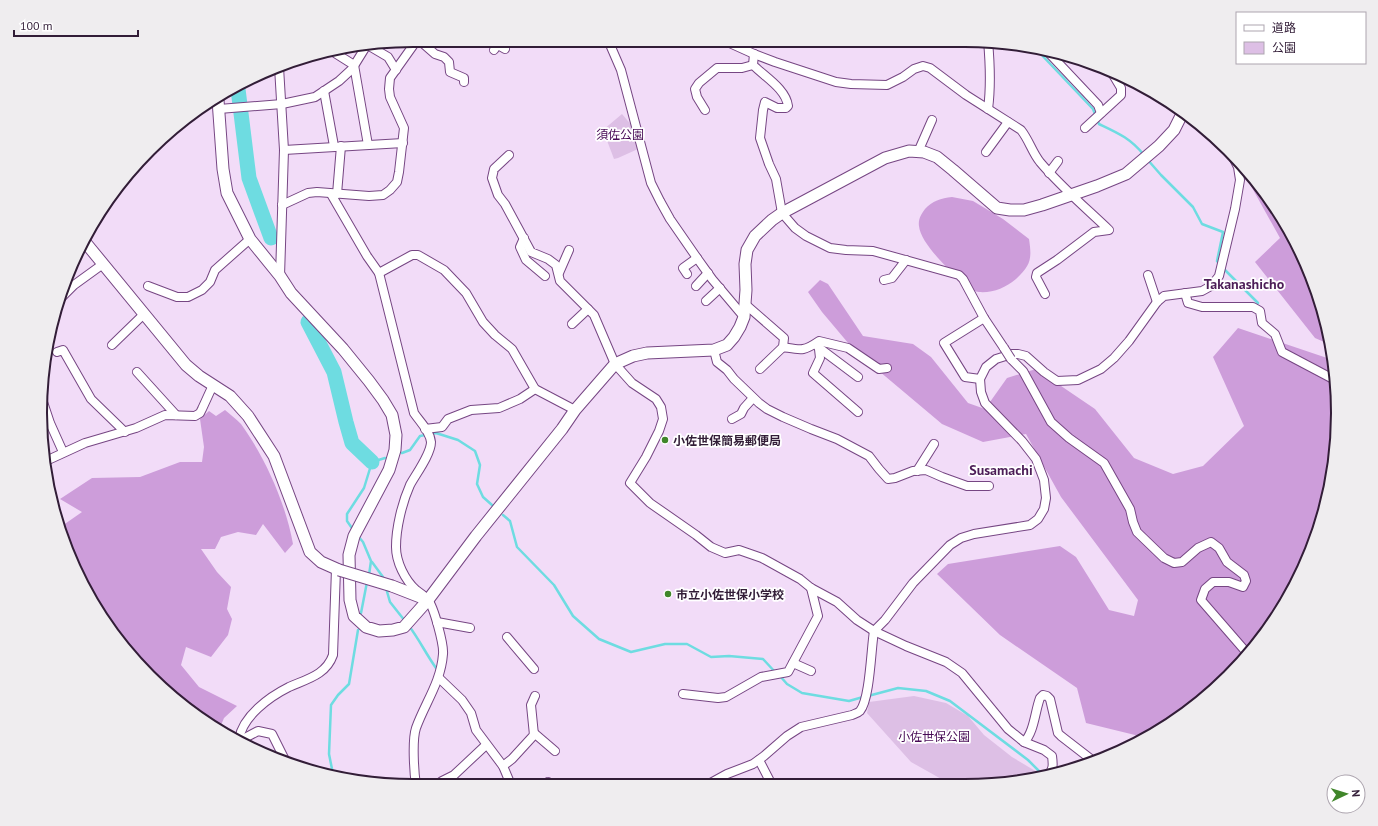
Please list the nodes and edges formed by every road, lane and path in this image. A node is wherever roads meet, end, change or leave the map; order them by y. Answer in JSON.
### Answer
{"nodes":[{"id":1,"x":413,"y":47,"type":"edge"},
{"id":2,"x":426,"y":47,"type":"edge"},
{"id":3,"x":501,"y":47,"type":"edge"},
{"id":4,"x":611,"y":47,"type":"edge"},
{"id":5,"x":738,"y":47,"type":"edge"},
{"id":6,"x":988,"y":48,"type":"edge"},
{"id":7,"x":374,"y":49,"type":"edge"},
{"id":8,"x":505,"y":49,"type":"dead end"},
{"id":9,"x":364,"y":50,"type":"edge"},
{"id":10,"x":754,"y":54,"type":"junction"},
{"id":11,"x":338,"y":55,"type":"edge"},
{"id":12,"x":1053,"y":58,"type":"edge"},
{"id":13,"x":354,"y":65,"type":"junction"},
{"id":14,"x":753,"y":65,"type":"junction"},
{"id":15,"x":396,"y":70,"type":"junction"},
{"id":16,"x":279,"y":72,"type":"edge"},
{"id":17,"x":1116,"y":80,"type":"edge"},
{"id":18,"x":464,"y":82,"type":"dead end"},
{"id":19,"x":324,"y":91,"type":"junction"},
{"id":20,"x":282,"y":104,"type":"junction"},
{"id":21,"x":218,"y":105,"type":"edge"},
{"id":22,"x":988,"y":109,"type":"junction"},
{"id":23,"x":705,"y":110,"type":"dead end"},
{"id":24,"x":1101,"y":113,"type":"junction"},
{"id":25,"x":1180,"y":118,"type":"edge"},
{"id":26,"x":932,"y":120,"type":"dead end"},
{"id":27,"x":1008,"y":122,"type":"junction"},
{"id":28,"x":1085,"y":128,"type":"dead end"},
{"id":29,"x":403,"y":143,"type":"junction"},
{"id":30,"x":368,"y":145,"type":"junction"},
{"id":31,"x":337,"y":146,"type":"junction"},
{"id":32,"x":284,"y":150,"type":"junction"},
{"id":33,"x":918,"y":152,"type":"junction"},
{"id":34,"x":986,"y":152,"type":"dead end"},
{"id":35,"x":509,"y":155,"type":"dead end"},
{"id":36,"x":1058,"y":161,"type":"dead end"},
{"id":37,"x":1239,"y":170,"type":"edge"},
{"id":38,"x":1049,"y":173,"type":"junction"},
{"id":39,"x":334,"y":194,"type":"junction"},
{"id":40,"x":1072,"y":195,"type":"junction"},
{"id":41,"x":282,"y":205,"type":"junction"},
{"id":42,"x":782,"y":213,"type":"junction"},
{"id":43,"x":524,"y":238,"type":"junction"},
{"id":44,"x":250,"y":239,"type":"junction"},
{"id":45,"x":88,"y":246,"type":"edge"},
{"id":46,"x":568,"y":250,"type":"dead end"},
{"id":47,"x":697,"y":258,"type":"junction"},
{"id":48,"x":906,"y":260,"type":"junction"},
{"id":49,"x":103,"y":264,"type":"junction"},
{"id":50,"x":379,"y":273,"type":"junction"},
{"id":51,"x":708,"y":273,"type":"junction"},
{"id":52,"x":558,"y":274,"type":"junction"},
{"id":53,"x":687,"y":274,"type":"dead end"},
{"id":54,"x":1148,"y":275,"type":"dead end"},
{"id":55,"x":280,"y":276,"type":"junction"},
{"id":56,"x":545,"y":276,"type":"dead end"},
{"id":57,"x":884,"y":280,"type":"dead end"},
{"id":58,"x":148,"y":286,"type":"dead end"},
{"id":59,"x":696,"y":286,"type":"dead end"},
{"id":60,"x":720,"y":288,"type":"junction"},
{"id":61,"x":67,"y":292,"type":"edge"},
{"id":62,"x":1185,"y":293,"type":"junction"},
{"id":63,"x":1045,"y":294,"type":"dead end"},
{"id":64,"x":706,"y":300,"type":"dead end"},
{"id":65,"x":1157,"y":302,"type":"junction"},
{"id":66,"x":745,"y":304,"type":"junction"},
{"id":67,"x":588,"y":309,"type":"junction"},
{"id":68,"x":144,"y":314,"type":"junction"},
{"id":69,"x":744,"y":316,"type":"junction"},
{"id":70,"x":984,"y":318,"type":"junction"},
{"id":71,"x":572,"y":324,"type":"dead end"},
{"id":72,"x":112,"y":346,"type":"dead end"},
{"id":73,"x":783,"y":347,"type":"junction"},
{"id":74,"x":816,"y":347,"type":"junction"},
{"id":75,"x":714,"y":350,"type":"junction"},
{"id":76,"x":57,"y":352,"type":"dead end"},
{"id":77,"x":615,"y":364,"type":"junction"},
{"id":78,"x":887,"y":368,"type":"dead end"},
{"id":79,"x":760,"y":369,"type":"dead end"},
{"id":80,"x":137,"y":372,"type":"dead end"},
{"id":81,"x":858,"y":377,"type":"dead end"},
{"id":82,"x":1329,"y":377,"type":"edge"},
{"id":83,"x":980,"y":379,"type":"junction"},
{"id":84,"x":213,"y":385,"type":"junction"},
{"id":85,"x":535,"y":389,"type":"junction"},
{"id":86,"x":753,"y":398,"type":"junction"},
{"id":87,"x":575,"y":410,"type":"junction"},
{"id":88,"x":858,"y":412,"type":"dead end"},
{"id":89,"x":47,"y":414,"type":"edge"},
{"id":90,"x":176,"y":415,"type":"junction"},
{"id":91,"x":732,"y":418,"type":"dead end"},
{"id":92,"x":427,"y":431,"type":"junction"},
{"id":93,"x":125,"y":432,"type":"junction"},
{"id":94,"x":934,"y":444,"type":"dead end"},
{"id":95,"x":63,"y":452,"type":"junction"},
{"id":96,"x":50,"y":459,"type":"edge"},
{"id":97,"x":918,"y":471,"type":"junction"},
{"id":98,"x":989,"y":486,"type":"dead end"},
{"id":99,"x":338,"y":569,"type":"junction"},
{"id":100,"x":811,"y":588,"type":"junction"},
{"id":101,"x":428,"y":600,"type":"junction"},
{"id":102,"x":437,"y":622,"type":"junction"},
{"id":103,"x":470,"y":628,"type":"dead end"},
{"id":104,"x":874,"y":631,"type":"junction"},
{"id":105,"x":507,"y":637,"type":"dead end"},
{"id":106,"x":1244,"y":649,"type":"edge"},
{"id":107,"x":793,"y":663,"type":"junction"},
{"id":108,"x":534,"y":669,"type":"dead end"},
{"id":109,"x":811,"y":670,"type":"dead end"},
{"id":110,"x":439,"y":678,"type":"junction"},
{"id":111,"x":683,"y":694,"type":"dead end"},
{"id":112,"x":535,"y":696,"type":"dead end"},
{"id":113,"x":534,"y":733,"type":"junction"},
{"id":114,"x":240,"y":735,"type":"edge"},
{"id":115,"x":245,"y":738,"type":"edge"},
{"id":116,"x":1024,"y":742,"type":"junction"},
{"id":117,"x":486,"y":745,"type":"junction"},
{"id":118,"x":555,"y":751,"type":"dead end"},
{"id":119,"x":282,"y":755,"type":"edge"},
{"id":120,"x":1089,"y":758,"type":"edge"},
{"id":121,"x":759,"y":760,"type":"junction"},
{"id":122,"x":503,"y":766,"type":"junction"},
{"id":123,"x":1052,"y":769,"type":"edge"},
{"id":124,"x":416,"y":779,"type":"edge"},
{"id":125,"x":445,"y":779,"type":"edge"},
{"id":126,"x":508,"y":779,"type":"edge"},
{"id":127,"x":718,"y":779,"type":"edge"},
{"id":128,"x":769,"y":779,"type":"edge"}],
"edges":[{"from":1,"to":15,"type":"street"},
{"from":2,"to":18,"type":"street"},
{"from":3,"to":8,"type":"street"},
{"from":4,"to":47,"type":"street"},
{"from":5,"to":10,"type":"street"},
{"from":6,"to":22,"type":"street"},
{"from":7,"to":15,"type":"street"},
{"from":9,"to":13,"type":"street"},
{"from":10,"to":14,"type":"street"},
{"from":10,"to":22,"type":"street"},
{"from":11,"to":13,"type":"street"},
{"from":12,"to":24,"type":"street"},
{"from":13,"to":19,"type":"street"},
{"from":13,"to":30,"type":"street"},
{"from":14,"to":23,"type":"street"},
{"from":14,"to":42,"type":"street"},
{"from":15,"to":29,"type":"street"},
{"from":16,"to":20,"type":"street"},
{"from":17,"to":24,"type":"street"},
{"from":19,"to":20,"type":"street"},
{"from":19,"to":31,"type":"street"},
{"from":20,"to":21,"type":"street"},
{"from":20,"to":32,"type":"street"},
{"from":21,"to":44,"type":"street"},
{"from":22,"to":27,"type":"street"},
{"from":24,"to":28,"type":"street"},
{"from":25,"to":40,"type":"street"},
{"from":26,"to":33,"type":"street"},
{"from":27,"to":34,"type":"street"},
{"from":27,"to":38,"type":"street"},
{"from":29,"to":30,"type":"street"},
{"from":29,"to":39,"type":"street"},
{"from":30,"to":31,"type":"street"},
{"from":31,"to":32,"type":"street"},
{"from":31,"to":39,"type":"street"},
{"from":32,"to":41,"type":"street"},
{"from":33,"to":40,"type":"street"},
{"from":33,"to":42,"type":"street"},
{"from":35,"to":43,"type":"street"},
{"from":36,"to":38,"type":"street"},
{"from":37,"to":62,"type":"street"},
{"from":38,"to":40,"type":"street"},
{"from":39,"to":41,"type":"street"},
{"from":39,"to":50,"type":"street"},
{"from":40,"to":63,"type":"street"},
{"from":41,"to":55,"type":"street"},
{"from":42,"to":48,"type":"street"},
{"from":42,"to":66,"type":"street"},
{"from":43,"to":52,"type":"street"},
{"from":43,"to":56,"type":"street"},
{"from":44,"to":55,"type":"street"},
{"from":44,"to":58,"type":"street"},
{"from":45,"to":49,"type":"street"},
{"from":46,"to":52,"type":"street"},
{"from":47,"to":51,"type":"street"},
{"from":47,"to":53,"type":"street"},
{"from":48,"to":57,"type":"street"},
{"from":48,"to":70,"type":"street"},
{"from":49,"to":61,"type":"street"},
{"from":49,"to":68,"type":"street"},
{"from":50,"to":85,"type":"street"},
{"from":50,"to":92,"type":"street"},
{"from":51,"to":59,"type":"street"},
{"from":51,"to":60,"type":"street"},
{"from":52,"to":67,"type":"street"},
{"from":54,"to":65,"type":"street"},
{"from":55,"to":101,"type":"street"},
{"from":60,"to":64,"type":"street"},
{"from":60,"to":69,"type":"street"},
{"from":62,"to":65,"type":"street"},
{"from":62,"to":82,"type":"street"},
{"from":65,"to":83,"type":"street"},
{"from":66,"to":69,"type":"street"},
{"from":66,"to":73,"type":"street"},
{"from":67,"to":71,"type":"street"},
{"from":67,"to":77,"type":"street"},
{"from":68,"to":72,"type":"street"},
{"from":68,"to":84,"type":"street"},
{"from":69,"to":75,"type":"street"},
{"from":70,"to":83,"type":"street"},
{"from":70,"to":106,"type":"street","bridge":true},
{"from":73,"to":74,"type":"street"},
{"from":73,"to":79,"type":"street"},
{"from":74,"to":78,"type":"street"},
{"from":74,"to":81,"type":"street"},
{"from":74,"to":88,"type":"street"},
{"from":75,"to":77,"type":"street"},
{"from":75,"to":86,"type":"street"},
{"from":76,"to":93,"type":"street"},
{"from":77,"to":87,"type":"street"},
{"from":77,"to":100,"type":"street"},
{"from":80,"to":90,"type":"street"},
{"from":83,"to":104,"type":"street"},
{"from":84,"to":90,"type":"street"},
{"from":84,"to":99,"type":"street"},
{"from":85,"to":87,"type":"street"},
{"from":85,"to":92,"type":"street"},
{"from":86,"to":91,"type":"street"},
{"from":86,"to":97,"type":"street"},
{"from":87,"to":101,"type":"street"},
{"from":89,"to":95,"type":"street"},
{"from":90,"to":93,"type":"street"},
{"from":92,"to":101,"type":"street"},
{"from":93,"to":95,"type":"street"},
{"from":94,"to":97,"type":"street"},
{"from":95,"to":96,"type":"street"},
{"from":97,"to":98,"type":"street"},
{"from":99,"to":101,"type":"street","bridge":true},
{"from":99,"to":114,"type":"street"},
{"from":100,"to":104,"type":"street"},
{"from":100,"to":107,"type":"street"},
{"from":101,"to":102,"type":"street"},
{"from":102,"to":103,"type":"street"},
{"from":102,"to":110,"type":"street"},
{"from":104,"to":116,"type":"street"},
{"from":104,"to":121,"type":"street"},
{"from":105,"to":108,"type":"street"},
{"from":107,"to":109,"type":"street"},
{"from":107,"to":111,"type":"street"},
{"from":110,"to":117,"type":"street"},
{"from":110,"to":124,"type":"street"},
{"from":112,"to":113,"type":"street"},
{"from":113,"to":118,"type":"street"},
{"from":113,"to":122,"type":"street"},
{"from":115,"to":119,"type":"street"},
{"from":116,"to":120,"type":"street"},
{"from":116,"to":123,"type":"street"},
{"from":117,"to":122,"type":"street"},
{"from":117,"to":125,"type":"street"},
{"from":121,"to":127,"type":"street"},
{"from":121,"to":128,"type":"street"},
{"from":122,"to":126,"type":"street"}]}
